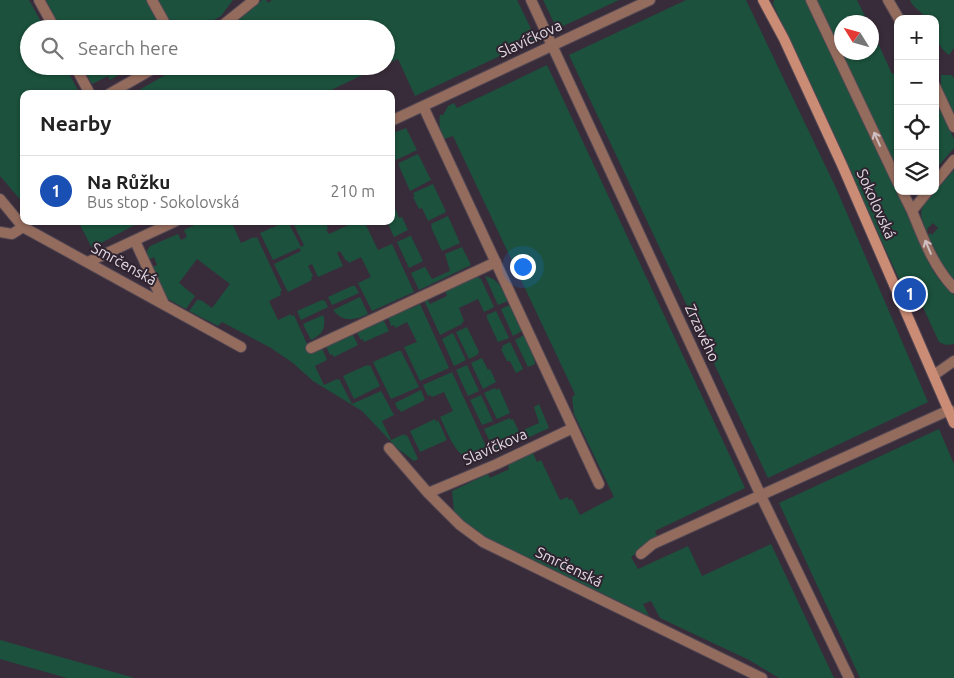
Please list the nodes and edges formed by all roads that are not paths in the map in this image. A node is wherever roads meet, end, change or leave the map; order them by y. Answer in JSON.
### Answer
{"nodes":[{"id":1,"x":39,"y":0,"type":"edge"},
{"id":2,"x":152,"y":0,"type":"edge"},
{"id":3,"x":531,"y":0,"type":"edge"},
{"id":4,"x":650,"y":0,"type":"edge"},
{"id":5,"x":763,"y":0,"type":"edge"},
{"id":6,"x":811,"y":0,"type":"edge"},
{"id":7,"x":888,"y":0,"type":"edge"},
{"id":8,"x":251,"y":1,"type":"edge"},
{"id":9,"x":897,"y":15,"type":"edge"},
{"id":10,"x":50,"y":20,"type":"edge"},
{"id":11,"x":163,"y":20,"type":"edge"},
{"id":12,"x":229,"y":20,"type":"edge"},
{"id":13,"x":552,"y":46,"type":"junction"},
{"id":14,"x":80,"y":75,"type":"edge"},
{"id":15,"x":142,"y":75,"type":"edge"},
{"id":16,"x":88,"y":90,"type":"edge"},
{"id":17,"x":116,"y":90,"type":"edge"},
{"id":18,"x":939,"y":95,"type":"edge"},
{"id":19,"x":423,"y":106,"type":"junction"},
{"id":20,"x":395,"y":119,"type":"edge"},
{"id":21,"x":954,"y":127,"type":"edge"},
{"id":22,"x":954,"y":160,"type":"edge"},
{"id":23,"x":894,"y":175,"type":"edge"},
{"id":24,"x":939,"y":178,"type":"edge"},
{"id":25,"x":904,"y":195,"type":"edge"},
{"id":26,"x":925,"y":195,"type":"edge"},
{"id":27,"x":0,"y":199,"type":"edge"},
{"id":28,"x":912,"y":211,"type":"junction"},
{"id":29,"x":20,"y":223,"type":"edge"},
{"id":30,"x":168,"y":225,"type":"edge"},
{"id":31,"x":23,"y":227,"type":"joint"},
{"id":32,"x":0,"y":232,"type":"edge"},
{"id":33,"x":135,"y":241,"type":"junction"},
{"id":34,"x":88,"y":262,"type":"junction"},
{"id":35,"x":496,"y":262,"type":"junction"},
{"id":36,"x":954,"y":288,"type":"edge"},
{"id":37,"x":164,"y":304,"type":"junction"},
{"id":38,"x":241,"y":346,"type":"dead end"},
{"id":39,"x":311,"y":348,"type":"dead end"},
{"id":40,"x":954,"y":361,"type":"edge"},
{"id":41,"x":934,"y":375,"type":"junction"},
{"id":42,"x":952,"y":411,"type":"edge"},
{"id":43,"x":954,"y":423,"type":"edge"},
{"id":44,"x":573,"y":428,"type":"junction"},
{"id":45,"x":389,"y":448,"type":"dead end"},
{"id":46,"x":599,"y":484,"type":"dead end"},
{"id":47,"x":428,"y":493,"type":"junction"},
{"id":48,"x":761,"y":496,"type":"junction"},
{"id":49,"x":641,"y":554,"type":"dead end"},
{"id":50,"x":762,"y":678,"type":"edge"},
{"id":51,"x":849,"y":678,"type":"edge"}],
"edges":[{"from":1,"to":10,"type":"street"},
{"from":2,"to":11,"type":"street"},
{"from":3,"to":13,"type":"street","name":"Zrzavého"},
{"from":4,"to":13,"type":"street","name":"Slavíčkova"},
{"from":5,"to":41,"type":"street","name":"Sokolovská"},
{"from":23,"to":6,"type":"street","name":"Sokolovská","one_way":true},
{"from":7,"to":9,"type":"street"},
{"from":8,"to":12,"type":"street"},
{"from":13,"to":19,"type":"street","name":"Slavíčkova"},
{"from":13,"to":48,"type":"street","name":"Zrzavého"},
{"from":14,"to":16,"type":"street"},
{"from":15,"to":17,"type":"street"},
{"from":18,"to":21,"type":"street"},
{"from":19,"to":20,"type":"street","name":"Slavíčkova"},
{"from":19,"to":35,"type":"street"},
{"from":22,"to":24,"type":"street"},
{"from":25,"to":28,"type":"street","name":"Sokolovská"},
{"from":26,"to":28,"type":"street"},
{"from":27,"to":29,"type":"street","name":"Smrčenská"},
{"from":36,"to":28,"type":"street","name":"Sokolovská","one_way":true},
{"from":30,"to":33,"type":"street"},
{"from":31,"to":32,"type":"street"},
{"from":31,"to":34,"type":"street","name":"Smrčenská"},
{"from":33,"to":34,"type":"street"},
{"from":33,"to":37,"type":"street"},
{"from":34,"to":37,"type":"street","name":"Smrčenská"},
{"from":35,"to":39,"type":"street"},
{"from":35,"to":44,"type":"street"},
{"from":37,"to":38,"type":"street","name":"Smrčenská"},
{"from":40,"to":41,"type":"street"},
{"from":41,"to":42,"type":"street","name":"Sokolovská"},
{"from":42,"to":43,"type":"street","name":"Sokolovská"},
{"from":42,"to":48,"type":"street"},
{"from":44,"to":46,"type":"street"},
{"from":44,"to":47,"type":"street","name":"Slavíčkova"},
{"from":45,"to":47,"type":"street","name":"Smrčenská"},
{"from":47,"to":50,"type":"street","name":"Smrčenská"},
{"from":48,"to":49,"type":"street"},
{"from":48,"to":51,"type":"street","name":"Zrzavého"}]}
